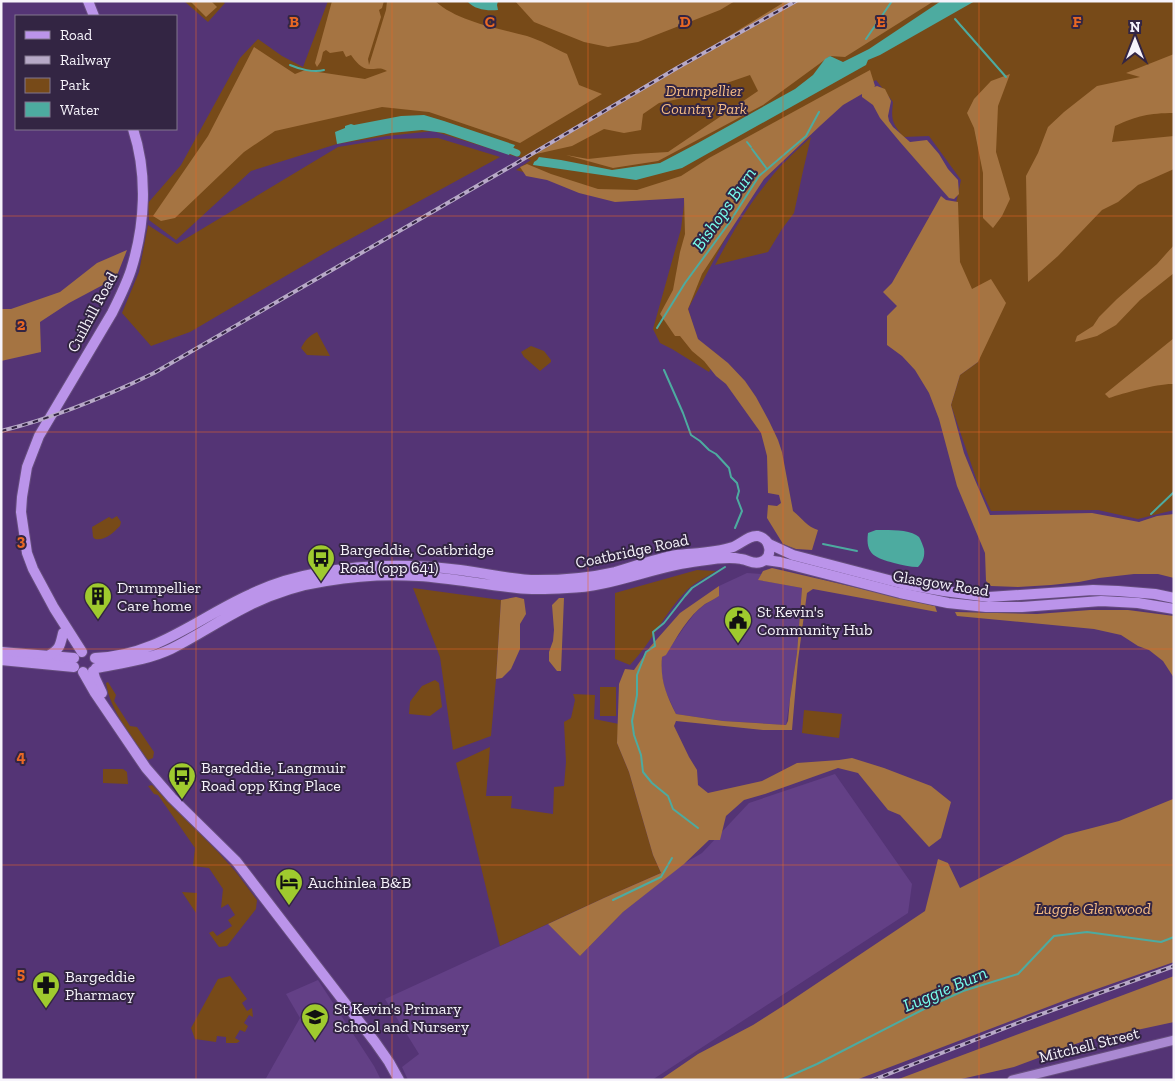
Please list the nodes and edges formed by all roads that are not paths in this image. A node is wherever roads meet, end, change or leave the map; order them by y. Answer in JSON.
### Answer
{"nodes":[{"id":1,"x":88,"y":1,"type":"edge"},
{"id":2,"x":94,"y":15,"type":"edge"},
{"id":3,"x":133,"y":130,"type":"edge"},
{"id":4,"x":743,"y":543,"type":"junction"},
{"id":5,"x":768,"y":544,"type":"junction"},
{"id":6,"x":744,"y":559,"type":"junction"},
{"id":7,"x":766,"y":560,"type":"junction"},
{"id":8,"x":948,"y":597,"type":"junction"},
{"id":9,"x":1054,"y":598,"type":"junction"},
{"id":10,"x":1174,"y":598,"type":"edge"},
{"id":11,"x":54,"y":608,"type":"junction"},
{"id":12,"x":1174,"y":609,"type":"edge"},
{"id":13,"x":63,"y":633,"type":"junction"},
{"id":14,"x":1,"y":652,"type":"edge"},
{"id":15,"x":48,"y":656,"type":"junction"},
{"id":16,"x":1,"y":660,"type":"edge"},
{"id":17,"x":84,"y":663,"type":"junction"},
{"id":18,"x":116,"y":664,"type":"junction"},
{"id":19,"x":100,"y":688,"type":"junction"},
{"id":20,"x":112,"y":717,"type":"junction"},
{"id":21,"x":1174,"y":1040,"type":"edge"},
{"id":22,"x":399,"y":1080,"type":"edge"},
{"id":23,"x":1012,"y":1080,"type":"edge"}],
"edges":[{"from":1,"to":2,"type":"main road"},
{"from":3,"to":11,"type":"main road","name":"Cuilhill Road"},
{"from":4,"to":5,"type":"main road","name":"Coatbridge Road"},
{"from":4,"to":6,"type":"main road"},
{"from":4,"to":17,"type":"main road","name":"Coatbridge Road"},
{"from":5,"to":7,"type":"main road"},
{"from":5,"to":8,"type":"main road","name":"Glasgow Road"},
{"from":6,"to":7,"type":"main road","name":"Coatbridge Road"},
{"from":6,"to":18,"type":"main road","name":"Coatbridge Road"},
{"from":7,"to":8,"type":"main road","name":"Glasgow Road"},
{"from":8,"to":9,"type":"main road","name":"Glasgow Road"},
{"from":9,"to":10,"type":"main road","name":"Glasgow Road"},
{"from":9,"to":12,"type":"main road","name":"Glasgow Road"},
{"from":11,"to":13,"type":"main road"},
{"from":11,"to":17,"type":"main road"},
{"from":13,"to":15,"type":"main road"},
{"from":13,"to":17,"type":"main road"},
{"from":14,"to":15,"type":"main road","name":"Coatbridge Road"},
{"from":15,"to":17,"type":"main road","name":"Coatbridge Road"},
{"from":16,"to":17,"type":"main road","name":"Coatbridge Road"},
{"from":17,"to":18,"type":"main road","name":"Coatbridge Road"},
{"from":17,"to":19,"type":"main road"},
{"from":17,"to":20,"type":"main road"},
{"from":18,"to":19,"type":"main road"},
{"from":19,"to":20,"type":"main road"},
{"from":20,"to":22,"type":"main road"},
{"from":21,"to":23,"type":"street","name":"Mitchell Street"}]}
